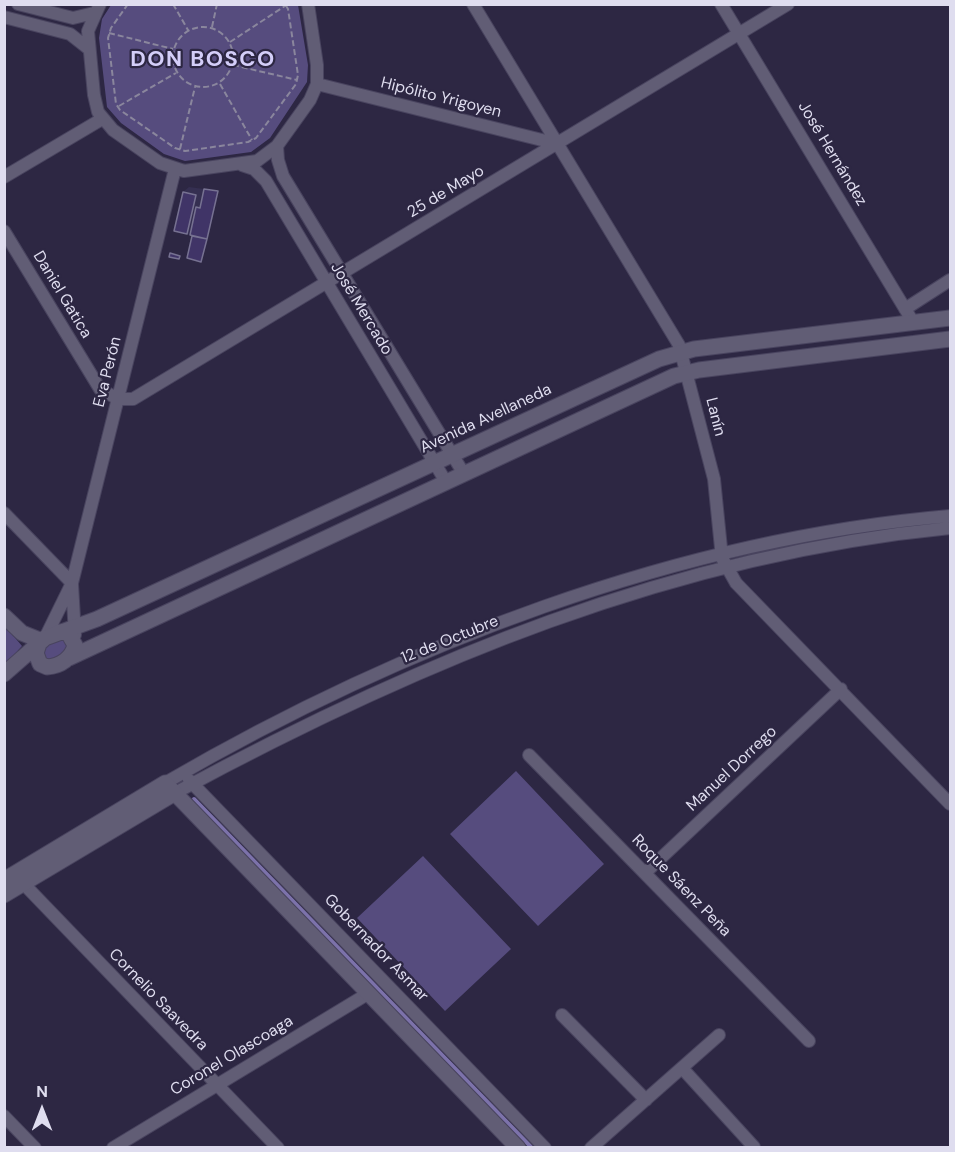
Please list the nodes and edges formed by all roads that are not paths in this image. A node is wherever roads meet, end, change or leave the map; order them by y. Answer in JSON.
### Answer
{"nodes":[{"id":1,"x":18,"y":4,"type":"edge"},
{"id":2,"x":308,"y":4,"type":"edge"},
{"id":3,"x":473,"y":4,"type":"edge"},
{"id":4,"x":720,"y":4,"type":"edge"},
{"id":5,"x":788,"y":4,"type":"edge"},
{"id":6,"x":97,"y":9,"type":"edge"},
{"id":7,"x":4,"y":17,"type":"edge"},
{"id":8,"x":739,"y":34,"type":"junction"},
{"id":9,"x":89,"y":49,"type":"junction"},
{"id":10,"x":313,"y":80,"type":"junction"},
{"id":11,"x":102,"y":119,"type":"junction"},
{"id":12,"x":558,"y":144,"type":"junction"},
{"id":13,"x":277,"y":146,"type":"junction"},
{"id":14,"x":173,"y":163,"type":"junction"},
{"id":15,"x":238,"y":164,"type":"junction"},
{"id":16,"x":4,"y":177,"type":"edge"},
{"id":17,"x":4,"y":231,"type":"edge"},
{"id":18,"x":342,"y":274,"type":"junction"},
{"id":19,"x":951,"y":280,"type":"edge"},
{"id":20,"x":327,"y":283,"type":"junction"},
{"id":21,"x":909,"y":316,"type":"junction"},
{"id":22,"x":951,"y":318,"type":"edge"},
{"id":23,"x":951,"y":339,"type":"edge"},
{"id":24,"x":916,"y":344,"type":"junction"},
{"id":25,"x":682,"y":351,"type":"junction"},
{"id":26,"x":687,"y":372,"type":"junction"},
{"id":27,"x":118,"y":399,"type":"junction"},
{"id":28,"x":452,"y":454,"type":"junction"},
{"id":29,"x":434,"y":462,"type":"junction"},
{"id":30,"x":464,"y":474,"type":"junction"},
{"id":31,"x":446,"y":482,"type":"junction"},
{"id":32,"x":4,"y":513,"type":"edge"},
{"id":33,"x":951,"y":516,"type":"edge"},
{"id":34,"x":951,"y":528,"type":"edge"},
{"id":35,"x":722,"y":554,"type":"junction"},
{"id":36,"x":725,"y":567,"type":"junction"},
{"id":37,"x":72,"y":583,"type":"junction"},
{"id":38,"x":4,"y":616,"type":"edge"},
{"id":39,"x":75,"y":628,"type":"junction"},
{"id":40,"x":46,"y":639,"type":"junction"},
{"id":41,"x":72,"y":651,"type":"junction"},
{"id":42,"x":4,"y":674,"type":"edge"},
{"id":43,"x":842,"y":689,"type":"junction"},
{"id":44,"x":529,"y":755,"type":"dead end"},
{"id":45,"x":182,"y":773,"type":"junction"},
{"id":46,"x":192,"y":783,"type":"junction"},
{"id":47,"x":170,"y":788,"type":"junction"},
{"id":48,"x":951,"y":804,"type":"edge"},
{"id":49,"x":645,"y":873,"type":"junction"},
{"id":50,"x":14,"y":879,"type":"edge"},
{"id":51,"x":4,"y":895,"type":"edge"},
{"id":52,"x":369,"y":993,"type":"junction"},
{"id":53,"x":562,"y":1015,"type":"dead end"},
{"id":54,"x":719,"y":1035,"type":"dead end"},
{"id":55,"x":809,"y":1041,"type":"dead end"},
{"id":56,"x":682,"y":1068,"type":"junction"},
{"id":57,"x":217,"y":1085,"type":"junction"},
{"id":58,"x":645,"y":1100,"type":"junction"},
{"id":59,"x":4,"y":1116,"type":"edge"},
{"id":60,"x":594,"y":1147,"type":"edge"},
{"id":61,"x":754,"y":1147,"type":"edge"},
{"id":62,"x":35,"y":1148,"type":"edge"},
{"id":63,"x":113,"y":1148,"type":"edge"},
{"id":64,"x":278,"y":1148,"type":"edge"},
{"id":65,"x":518,"y":1148,"type":"edge"},
{"id":66,"x":544,"y":1148,"type":"edge"}],
"edges":[{"from":1,"to":6,"type":"street"},
{"from":2,"to":10,"type":"street"},
{"from":3,"to":12,"type":"street","name":"Lanín"},
{"from":4,"to":8,"type":"street","name":"José Hernández"},
{"from":5,"to":8,"type":"street","name":"25 de Mayo"},
{"from":6,"to":9,"type":"street"},
{"from":7,"to":9,"type":"street"},
{"from":8,"to":12,"type":"street","name":"25 de Mayo"},
{"from":8,"to":21,"type":"street","name":"José Hernández"},
{"from":9,"to":11,"type":"street"},
{"from":10,"to":12,"type":"street","name":"Hipólito Yrigoyen"},
{"from":10,"to":13,"type":"street"},
{"from":11,"to":14,"type":"street"},
{"from":11,"to":16,"type":"street"},
{"from":12,"to":18,"type":"street","name":"25 de Mayo"},
{"from":12,"to":25,"type":"street","name":"Lanín"},
{"from":13,"to":15,"type":"street"},
{"from":13,"to":18,"type":"street","name":"José Mercado"},
{"from":14,"to":15,"type":"street"},
{"from":14,"to":27,"type":"street","name":"Eva Perón"},
{"from":15,"to":20,"type":"street","name":"José Mercado"},
{"from":17,"to":27,"type":"street","name":"Daniel Gatica"},
{"from":18,"to":20,"type":"street","name":"25 de Mayo"},
{"from":18,"to":28,"type":"street","name":"José Mercado"},
{"from":19,"to":21,"type":"street"},
{"from":20,"to":27,"type":"street","name":"25 de Mayo"},
{"from":20,"to":29,"type":"street","name":"José Mercado"},
{"from":21,"to":22,"type":"street","name":"Avenida Avellaneda"},
{"from":21,"to":24,"type":"street","name":"José Hernández"},
{"from":21,"to":25,"type":"street","name":"Avenida Avellaneda"},
{"from":23,"to":24,"type":"street"},
{"from":24,"to":26,"type":"street"},
{"from":25,"to":26,"type":"street","name":"Lanín"},
{"from":25,"to":28,"type":"street","name":"Avenida Avellaneda"},
{"from":26,"to":30,"type":"street"},
{"from":26,"to":35,"type":"street","name":"Lanín"},
{"from":27,"to":37,"type":"street","name":"Eva Perón"},
{"from":28,"to":29,"type":"street","name":"Avenida Avellaneda"},
{"from":28,"to":30,"type":"street","name":"José Mercado"},
{"from":29,"to":31,"type":"street","name":"José Mercado"},
{"from":29,"to":39,"type":"street","name":"Avenida Avellaneda"},
{"from":30,"to":31,"type":"street"},
{"from":31,"to":41,"type":"street"},
{"from":32,"to":37,"type":"street"},
{"from":33,"to":35,"type":"street","name":"12 de Octubre"},
{"from":34,"to":36,"type":"street","name":"12 de Octubre"},
{"from":35,"to":36,"type":"street","name":"Lanín"},
{"from":35,"to":45,"type":"street","name":"12 de Octubre"},
{"from":36,"to":43,"type":"street","name":"Lanín"},
{"from":36,"to":46,"type":"street","name":"12 de Octubre"},
{"from":37,"to":39,"type":"street","name":"Eva Perón"},
{"from":37,"to":40,"type":"street","name":"Eva Perón"},
{"from":38,"to":40,"type":"street"},
{"from":39,"to":40,"type":"street","name":"Avenida Avellaneda"},
{"from":39,"to":41,"type":"street","name":"Eva Perón"},
{"from":40,"to":41,"type":"street"},
{"from":40,"to":41,"type":"street"},
{"from":40,"to":42,"type":"street","name":"Avenida Avellaneda"},
{"from":43,"to":48,"type":"street","name":"Lanín"},
{"from":43,"to":49,"type":"street","name":"Manuel Dorrego"},
{"from":44,"to":49,"type":"street","name":"Roque Sáenz Peña"},
{"from":45,"to":46,"type":"street","name":"Gobernador Asmar"},
{"from":45,"to":47,"type":"street","name":"12 de Octubre"},
{"from":46,"to":47,"type":"street","name":"12 de Octubre"},
{"from":46,"to":66,"type":"street","name":"Gobernador Asmar"},
{"from":47,"to":50,"type":"street","name":"12 de Octubre"},
{"from":47,"to":52,"type":"street"},
{"from":49,"to":55,"type":"street","name":"Roque Sáenz Peña"},
{"from":50,"to":51,"type":"street","name":"12 de Octubre"},
{"from":50,"to":57,"type":"street","name":"Cornelio Saavedra"},
{"from":52,"to":57,"type":"street","name":"Coronel Olascoaga"},
{"from":52,"to":65,"type":"street"},
{"from":53,"to":58,"type":"street"},
{"from":54,"to":56,"type":"street"},
{"from":56,"to":58,"type":"street"},
{"from":56,"to":61,"type":"street"},
{"from":57,"to":63,"type":"street","name":"Coronel Olascoaga"},
{"from":57,"to":64,"type":"street","name":"Cornelio Saavedra"},
{"from":58,"to":60,"type":"street"},
{"from":59,"to":62,"type":"street"}]}
